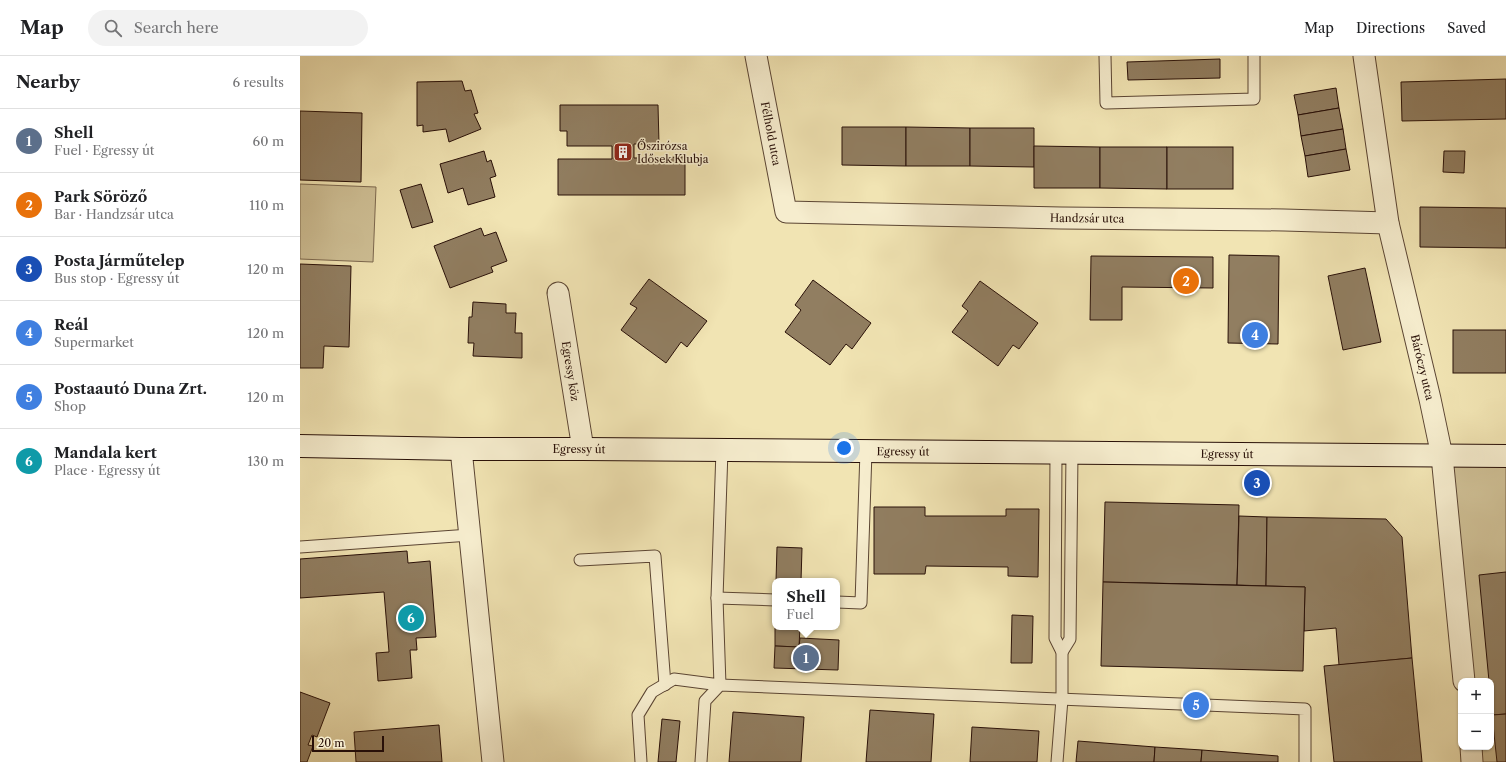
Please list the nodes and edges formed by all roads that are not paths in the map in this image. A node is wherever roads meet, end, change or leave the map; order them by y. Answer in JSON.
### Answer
{"nodes":[{"id":1,"x":756,"y":56,"type":"edge"},
{"id":2,"x":1105,"y":56,"type":"edge"},
{"id":3,"x":1254,"y":56,"type":"edge"},
{"id":4,"x":1364,"y":56,"type":"edge"},
{"id":5,"x":786,"y":212,"type":"joint"},
{"id":6,"x":1388,"y":223,"type":"junction"},
{"id":7,"x":558,"y":293,"type":"dead end"},
{"id":8,"x":300,"y":446,"type":"edge"},
{"id":9,"x":461,"y":449,"type":"junction"},
{"id":10,"x":583,"y":449,"type":"junction"},
{"id":11,"x":722,"y":450,"type":"junction"},
{"id":12,"x":866,"y":451,"type":"junction"},
{"id":13,"x":1064,"y":453,"type":"junction"},
{"id":14,"x":1442,"y":456,"type":"junction"},
{"id":15,"x":1506,"y":456,"type":"edge"},
{"id":16,"x":470,"y":535,"type":"junction"},
{"id":17,"x":300,"y":547,"type":"edge"},
{"id":18,"x":580,"y":560,"type":"dead end"},
{"id":19,"x":717,"y":598,"type":"junction"},
{"id":20,"x":772,"y":600,"type":"edge"},
{"id":21,"x":840,"y":602,"type":"edge"},
{"id":22,"x":1062,"y":652,"type":"junction"},
{"id":23,"x":1464,"y":678,"type":"edge"},
{"id":24,"x":665,"y":684,"type":"junction"},
{"id":25,"x":720,"y":685,"type":"junction"},
{"id":26,"x":1062,"y":699,"type":"junction"},
{"id":27,"x":1471,"y":750,"type":"edge"},
{"id":28,"x":493,"y":762,"type":"edge"},
{"id":29,"x":641,"y":762,"type":"edge"},
{"id":30,"x":701,"y":762,"type":"edge"},
{"id":31,"x":1057,"y":762,"type":"edge"},
{"id":32,"x":1305,"y":762,"type":"edge"},
{"id":33,"x":1472,"y":762,"type":"edge"}],
"edges":[{"from":1,"to":5,"type":"street","name":"Félhold utca"},
{"from":2,"to":3,"type":"lane"},
{"from":4,"to":6,"type":"street","name":"Báróczy utca"},
{"from":5,"to":6,"type":"street","name":"Handzsár utca"},
{"from":6,"to":14,"type":"street","name":"Báróczy utca"},
{"from":7,"to":10,"type":"street","name":"Egressy köz"},
{"from":8,"to":9,"type":"street","name":"Egressy út"},
{"from":9,"to":10,"type":"street","name":"Egressy út"},
{"from":9,"to":16,"type":"street"},
{"from":10,"to":11,"type":"street","name":"Egressy út"},
{"from":11,"to":12,"type":"street","name":"Egressy út"},
{"from":11,"to":19,"type":"lane"},
{"from":12,"to":13,"type":"street","name":"Egressy út"},
{"from":12,"to":21,"type":"lane"},
{"from":13,"to":14,"type":"street","name":"Egressy út"},
{"from":13,"to":22,"type":"lane"},
{"from":13,"to":22,"type":"lane"},
{"from":14,"to":15,"type":"street","name":"Egressy út"},
{"from":14,"to":23,"type":"street","name":"Báróczy utca"},
{"from":16,"to":17,"type":"lane"},
{"from":16,"to":28,"type":"street"},
{"from":18,"to":24,"type":"lane"},
{"from":19,"to":20,"type":"lane"},
{"from":19,"to":25,"type":"lane"},
{"from":22,"to":26,"type":"lane"},
{"from":24,"to":25,"type":"lane"},
{"from":24,"to":29,"type":"lane"},
{"from":25,"to":26,"type":"lane"},
{"from":25,"to":30,"type":"lane"},
{"from":26,"to":31,"type":"lane"},
{"from":26,"to":32,"type":"lane"},
{"from":27,"to":33,"type":"street"}]}
